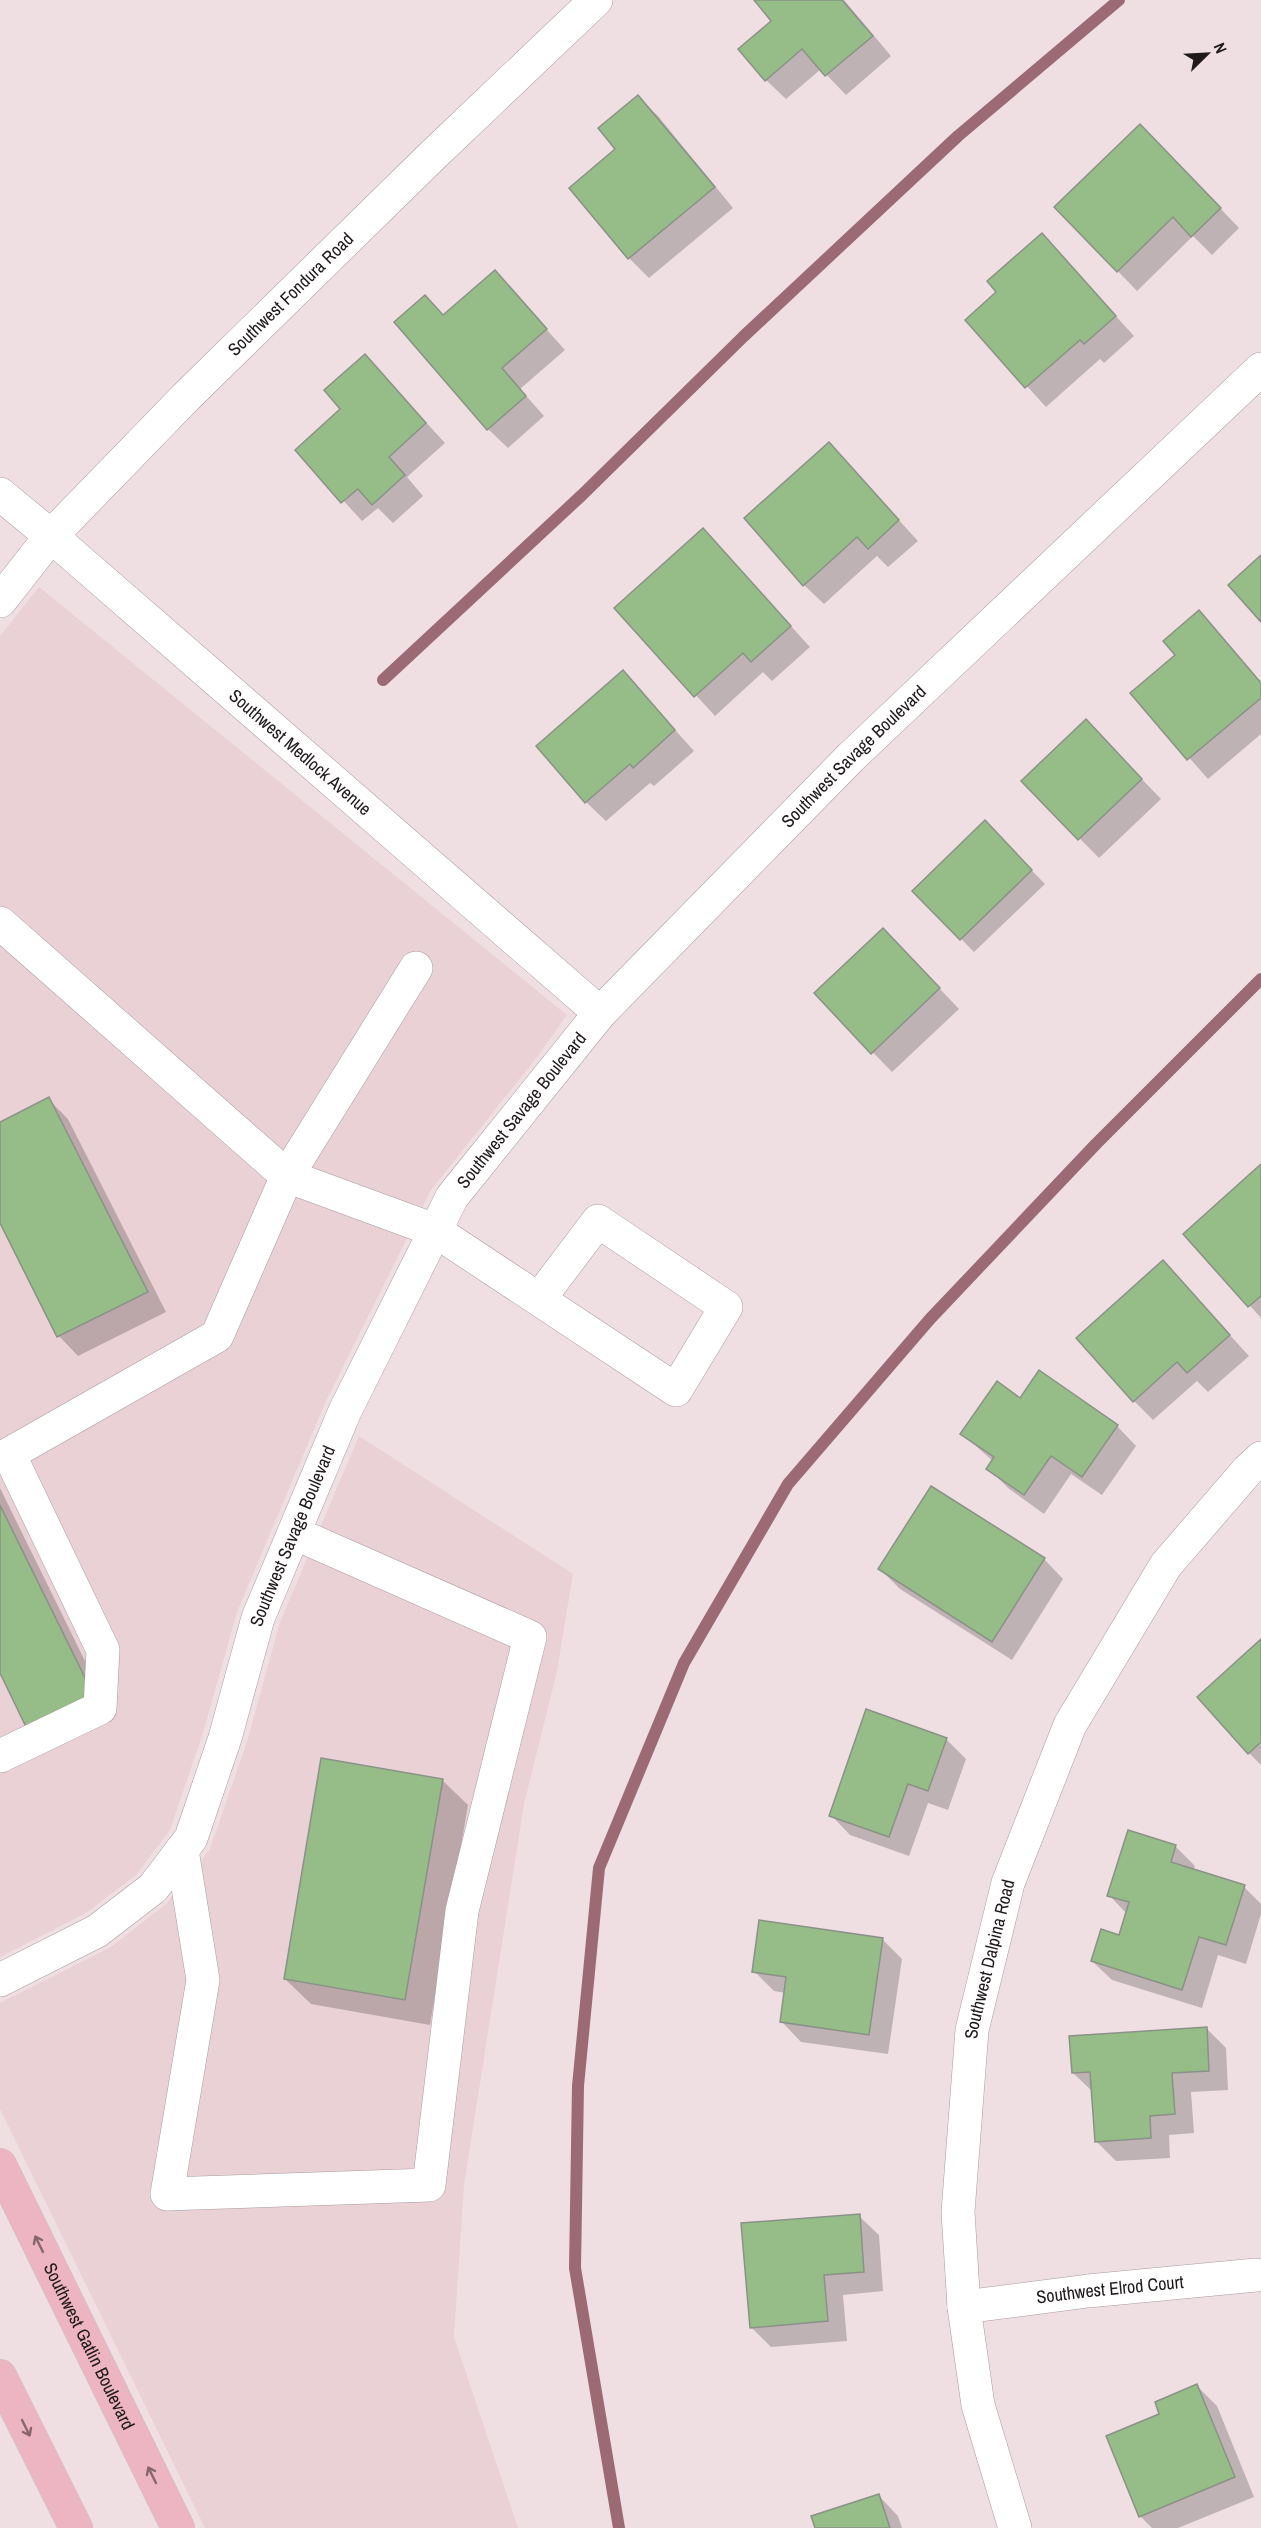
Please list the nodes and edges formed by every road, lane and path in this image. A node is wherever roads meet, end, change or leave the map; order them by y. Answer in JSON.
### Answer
{"nodes":[{"id":1,"x":596,"y":0,"type":"edge"},
{"id":2,"x":1261,"y":369,"type":"edge"},
{"id":3,"x":0,"y":494,"type":"edge"},
{"id":4,"x":51,"y":536,"type":"junction"},
{"id":5,"x":0,"y":601,"type":"edge"},
{"id":6,"x":0,"y":923,"type":"edge"},
{"id":7,"x":416,"y":968,"type":"dead end"},
{"id":8,"x":600,"y":1012,"type":"junction"},
{"id":9,"x":286,"y":1176,"type":"junction"},
{"id":10,"x":434,"y":1230,"type":"junction"},
{"id":11,"x":539,"y":1299,"type":"junction"},
{"id":12,"x":4,"y":1445,"type":"edge"},
{"id":13,"x":1257,"y":1470,"type":"edge"},
{"id":14,"x":294,"y":1533,"type":"junction"},
{"id":15,"x":0,"y":1756,"type":"edge"},
{"id":16,"x":182,"y":1850,"type":"junction"},
{"id":17,"x":0,"y":1980,"type":"edge"},
{"id":18,"x":0,"y":2165,"type":"edge"},
{"id":19,"x":1256,"y":2275,"type":"dead end"},
{"id":20,"x":964,"y":2307,"type":"junction"},
{"id":21,"x":0,"y":2376,"type":"edge"},
{"id":22,"x":76,"y":2528,"type":"edge"},
{"id":23,"x":178,"y":2528,"type":"edge"},
{"id":24,"x":1015,"y":2528,"type":"edge"}],
"edges":[{"from":1,"to":4,"type":"street","name":"Southwest Fondura Road"},
{"from":2,"to":8,"type":"street","name":"Southwest Savage Boulevard"},
{"from":3,"to":4,"type":"street","name":"Southwest Medlock Avenue"},
{"from":4,"to":5,"type":"street","name":"Southwest Fondura Road"},
{"from":4,"to":8,"type":"street","name":"Southwest Medlock Avenue"},
{"from":6,"to":9,"type":"street"},
{"from":7,"to":9,"type":"street"},
{"from":8,"to":10,"type":"street","name":"Southwest Savage Boulevard"},
{"from":9,"to":10,"type":"street"},
{"from":9,"to":12,"type":"street"},
{"from":10,"to":11,"type":"street"},
{"from":10,"to":14,"type":"street","name":"Southwest Savage Boulevard"},
{"from":11,"to":11,"type":"street"},
{"from":12,"to":15,"type":"street"},
{"from":13,"to":20,"type":"street","name":"Southwest Dalpina Road"},
{"from":14,"to":16,"type":"street","name":"Southwest Savage Boulevard"},
{"from":14,"to":16,"type":"street"},
{"from":16,"to":17,"type":"street","name":"Southwest Savage Boulevard"},
{"from":23,"to":18,"type":"main road","name":"Southwest Gatlin Boulevard","one_way":true},
{"from":19,"to":20,"type":"street","name":"Southwest Elrod Court"},
{"from":20,"to":24,"type":"street","name":"Southwest Dalpina Road"},
{"from":21,"to":22,"type":"main road","one_way":true}]}
